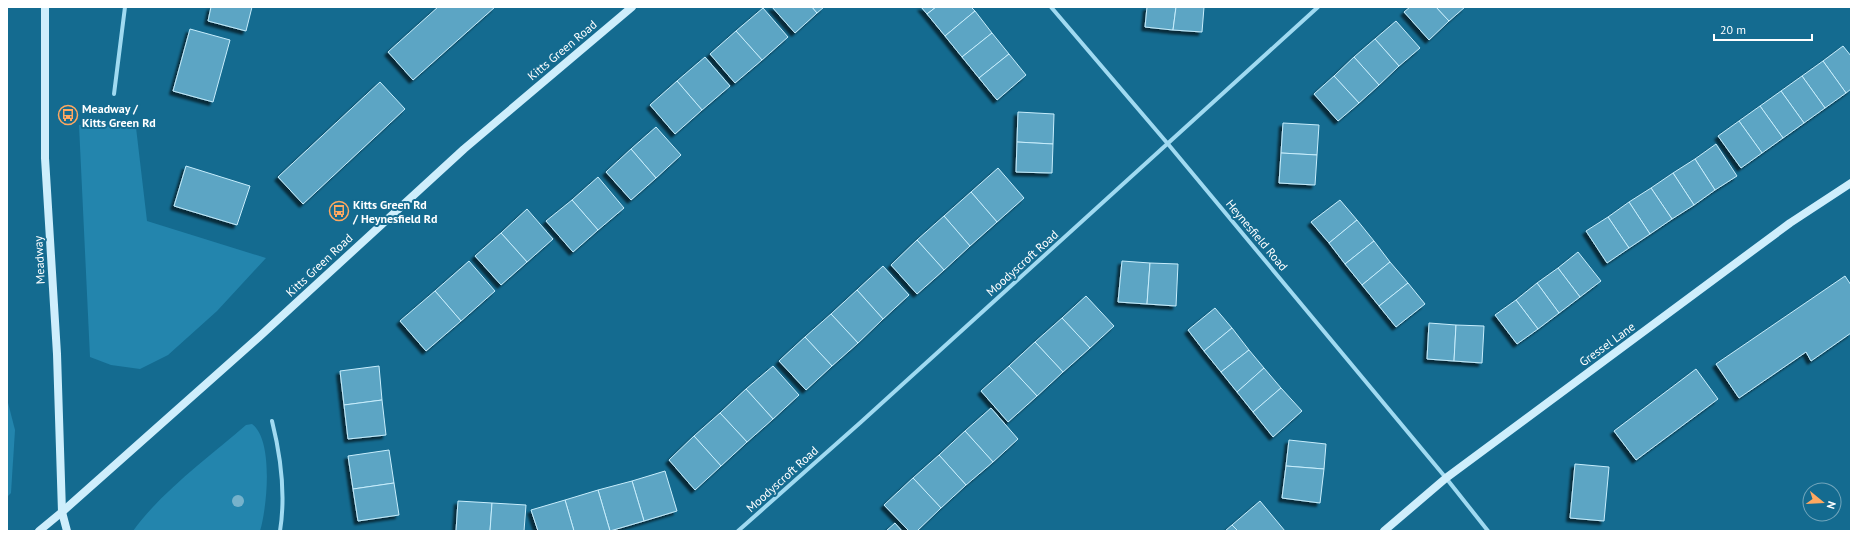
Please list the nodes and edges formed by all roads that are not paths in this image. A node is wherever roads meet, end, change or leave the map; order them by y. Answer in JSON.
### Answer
{"nodes":[{"id":1,"x":45,"y":7,"type":"edge"},
{"id":2,"x":125,"y":7,"type":"edge"},
{"id":3,"x":632,"y":7,"type":"edge"},
{"id":4,"x":1051,"y":7,"type":"edge"},
{"id":5,"x":1318,"y":7,"type":"edge"},
{"id":6,"x":114,"y":94,"type":"dead end"},
{"id":7,"x":1168,"y":144,"type":"junction"},
{"id":8,"x":1851,"y":183,"type":"edge"},
{"id":9,"x":272,"y":421,"type":"dead end"},
{"id":10,"x":1446,"y":478,"type":"junction"},
{"id":11,"x":62,"y":512,"type":"junction"},
{"id":12,"x":39,"y":531,"type":"edge"},
{"id":13,"x":67,"y":531,"type":"edge"},
{"id":14,"x":280,"y":531,"type":"edge"},
{"id":15,"x":738,"y":531,"type":"edge"},
{"id":16,"x":1384,"y":531,"type":"edge"},
{"id":17,"x":1488,"y":531,"type":"edge"}],
"edges":[{"from":1,"to":11,"type":"street","name":"Meadway"},
{"from":2,"to":6,"type":"street"},
{"from":3,"to":11,"type":"street","name":"Kitts Green Road"},
{"from":4,"to":7,"type":"street","name":"Heynesfield Road"},
{"from":5,"to":7,"type":"street","name":"Moodyscroft Road"},
{"from":7,"to":10,"type":"street","name":"Heynesfield Road"},
{"from":7,"to":15,"type":"street","name":"Moodyscroft Road"},
{"from":8,"to":10,"type":"street","name":"Gressel Lane"},
{"from":9,"to":14,"type":"street"},
{"from":10,"to":16,"type":"street","name":"Gressel Lane"},
{"from":10,"to":17,"type":"street","name":"Heynesfield Road"},
{"from":11,"to":12,"type":"street","name":"Kitts Green Road"},
{"from":11,"to":13,"type":"street","name":"Meadway"}]}
